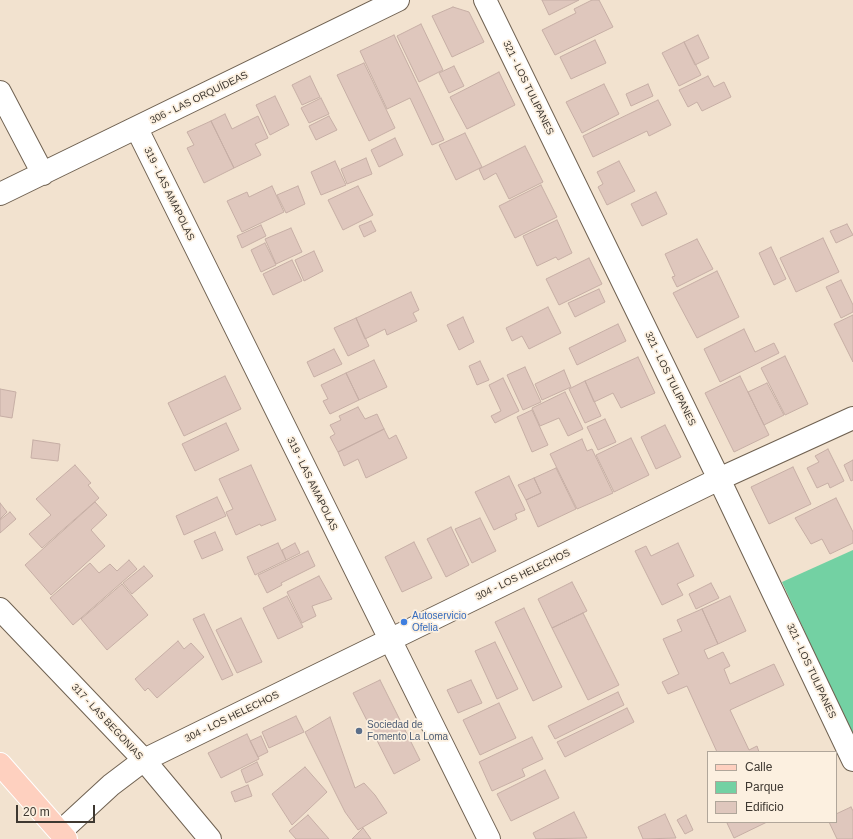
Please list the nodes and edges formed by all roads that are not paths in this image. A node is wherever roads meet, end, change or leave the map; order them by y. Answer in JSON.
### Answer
{"nodes":[{"id":1,"x":398,"y":0,"type":"edge"},
{"id":2,"x":485,"y":0,"type":"edge"},
{"id":3,"x":0,"y":92,"type":"edge"},
{"id":4,"x":137,"y":129,"type":"junction"},
{"id":5,"x":43,"y":174,"type":"junction"},
{"id":6,"x":0,"y":194,"type":"edge"},
{"id":7,"x":853,"y":418,"type":"edge"},
{"id":8,"x":719,"y":479,"type":"junction"},
{"id":9,"x":0,"y":609,"type":"edge"},
{"id":10,"x":389,"y":640,"type":"junction"},
{"id":11,"x":144,"y":760,"type":"junction"},
{"id":12,"x":853,"y":760,"type":"edge"},
{"id":13,"x":0,"y":764,"type":"edge"},
{"id":14,"x":63,"y":835,"type":"edge"},
{"id":15,"x":210,"y":839,"type":"edge"},
{"id":16,"x":489,"y":839,"type":"edge"}],
"edges":[{"from":1,"to":4,"type":"street","name":"306 - LAS ORQUÍDEAS"},
{"from":2,"to":8,"type":"street","name":"321 - LOS TULIPANES"},
{"from":3,"to":5,"type":"street"},
{"from":4,"to":5,"type":"street","name":"306 - LAS ORQUÍDEAS"},
{"from":4,"to":10,"type":"street","name":"319 - LAS AMAPOLAS"},
{"from":5,"to":6,"type":"street","name":"306 - LAS ORQUÍDEAS"},
{"from":7,"to":8,"type":"street","name":"304 - LOS HELECHOS"},
{"from":8,"to":10,"type":"street","name":"304 - LOS HELECHOS"},
{"from":8,"to":12,"type":"street","name":"321 - LOS TULIPANES"},
{"from":9,"to":11,"type":"street","name":"317 - LAS BEGONIAS"},
{"from":10,"to":11,"type":"street","name":"304 - LOS HELECHOS"},
{"from":10,"to":16,"type":"street","name":"319 - LAS AMAPOLAS"},
{"from":11,"to":14,"type":"street","name":"304 - LOS HELECHOS"},
{"from":11,"to":15,"type":"street","name":"317 - LAS BEGONIAS"},
{"from":13,"to":14,"type":"main road"}]}
